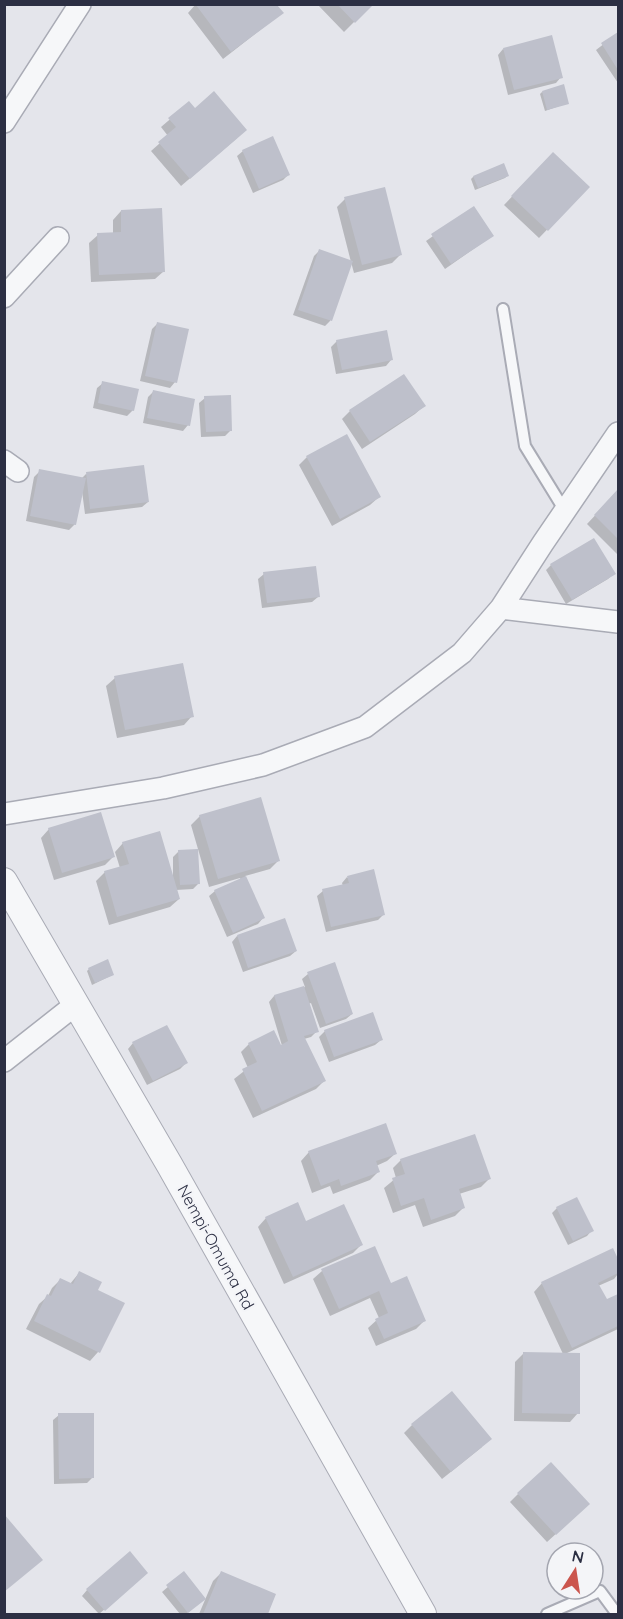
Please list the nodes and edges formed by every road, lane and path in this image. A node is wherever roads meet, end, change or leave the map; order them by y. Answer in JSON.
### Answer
{"nodes":[{"id":1,"x":80,"y":4,"type":"edge"},
{"id":2,"x":4,"y":122,"type":"edge"},
{"id":3,"x":58,"y":238,"type":"dead end"},
{"id":4,"x":4,"y":297,"type":"edge"},
{"id":5,"x":503,"y":309,"type":"dead end"},
{"id":6,"x":618,"y":432,"type":"edge"},
{"id":7,"x":565,"y":511,"type":"junction"},
{"id":8,"x":501,"y":608,"type":"junction"},
{"id":9,"x":618,"y":622,"type":"edge"},
{"id":10,"x":4,"y":814,"type":"edge"},
{"id":11,"x":4,"y":881,"type":"edge"},
{"id":12,"x":75,"y":1005,"type":"junction"},
{"id":13,"x":4,"y":1061,"type":"edge"},
{"id":14,"x":423,"y":1614,"type":"edge"},
{"id":15,"x":547,"y":1614,"type":"edge"},
{"id":16,"x":617,"y":1614,"type":"edge"}],
"edges":[{"from":1,"to":2,"type":"street"},
{"from":3,"to":4,"type":"street"},
{"from":5,"to":7,"type":"lane"},
{"from":6,"to":7,"type":"street"},
{"from":7,"to":8,"type":"street"},
{"from":8,"to":9,"type":"street"},
{"from":8,"to":10,"type":"street"},
{"from":11,"to":12,"type":"street","name":"Nempi-Omuma Rd"},
{"from":12,"to":13,"type":"street"},
{"from":12,"to":14,"type":"street","name":"Nempi-Omuma Rd"},
{"from":15,"to":16,"type":"lane"}]}
